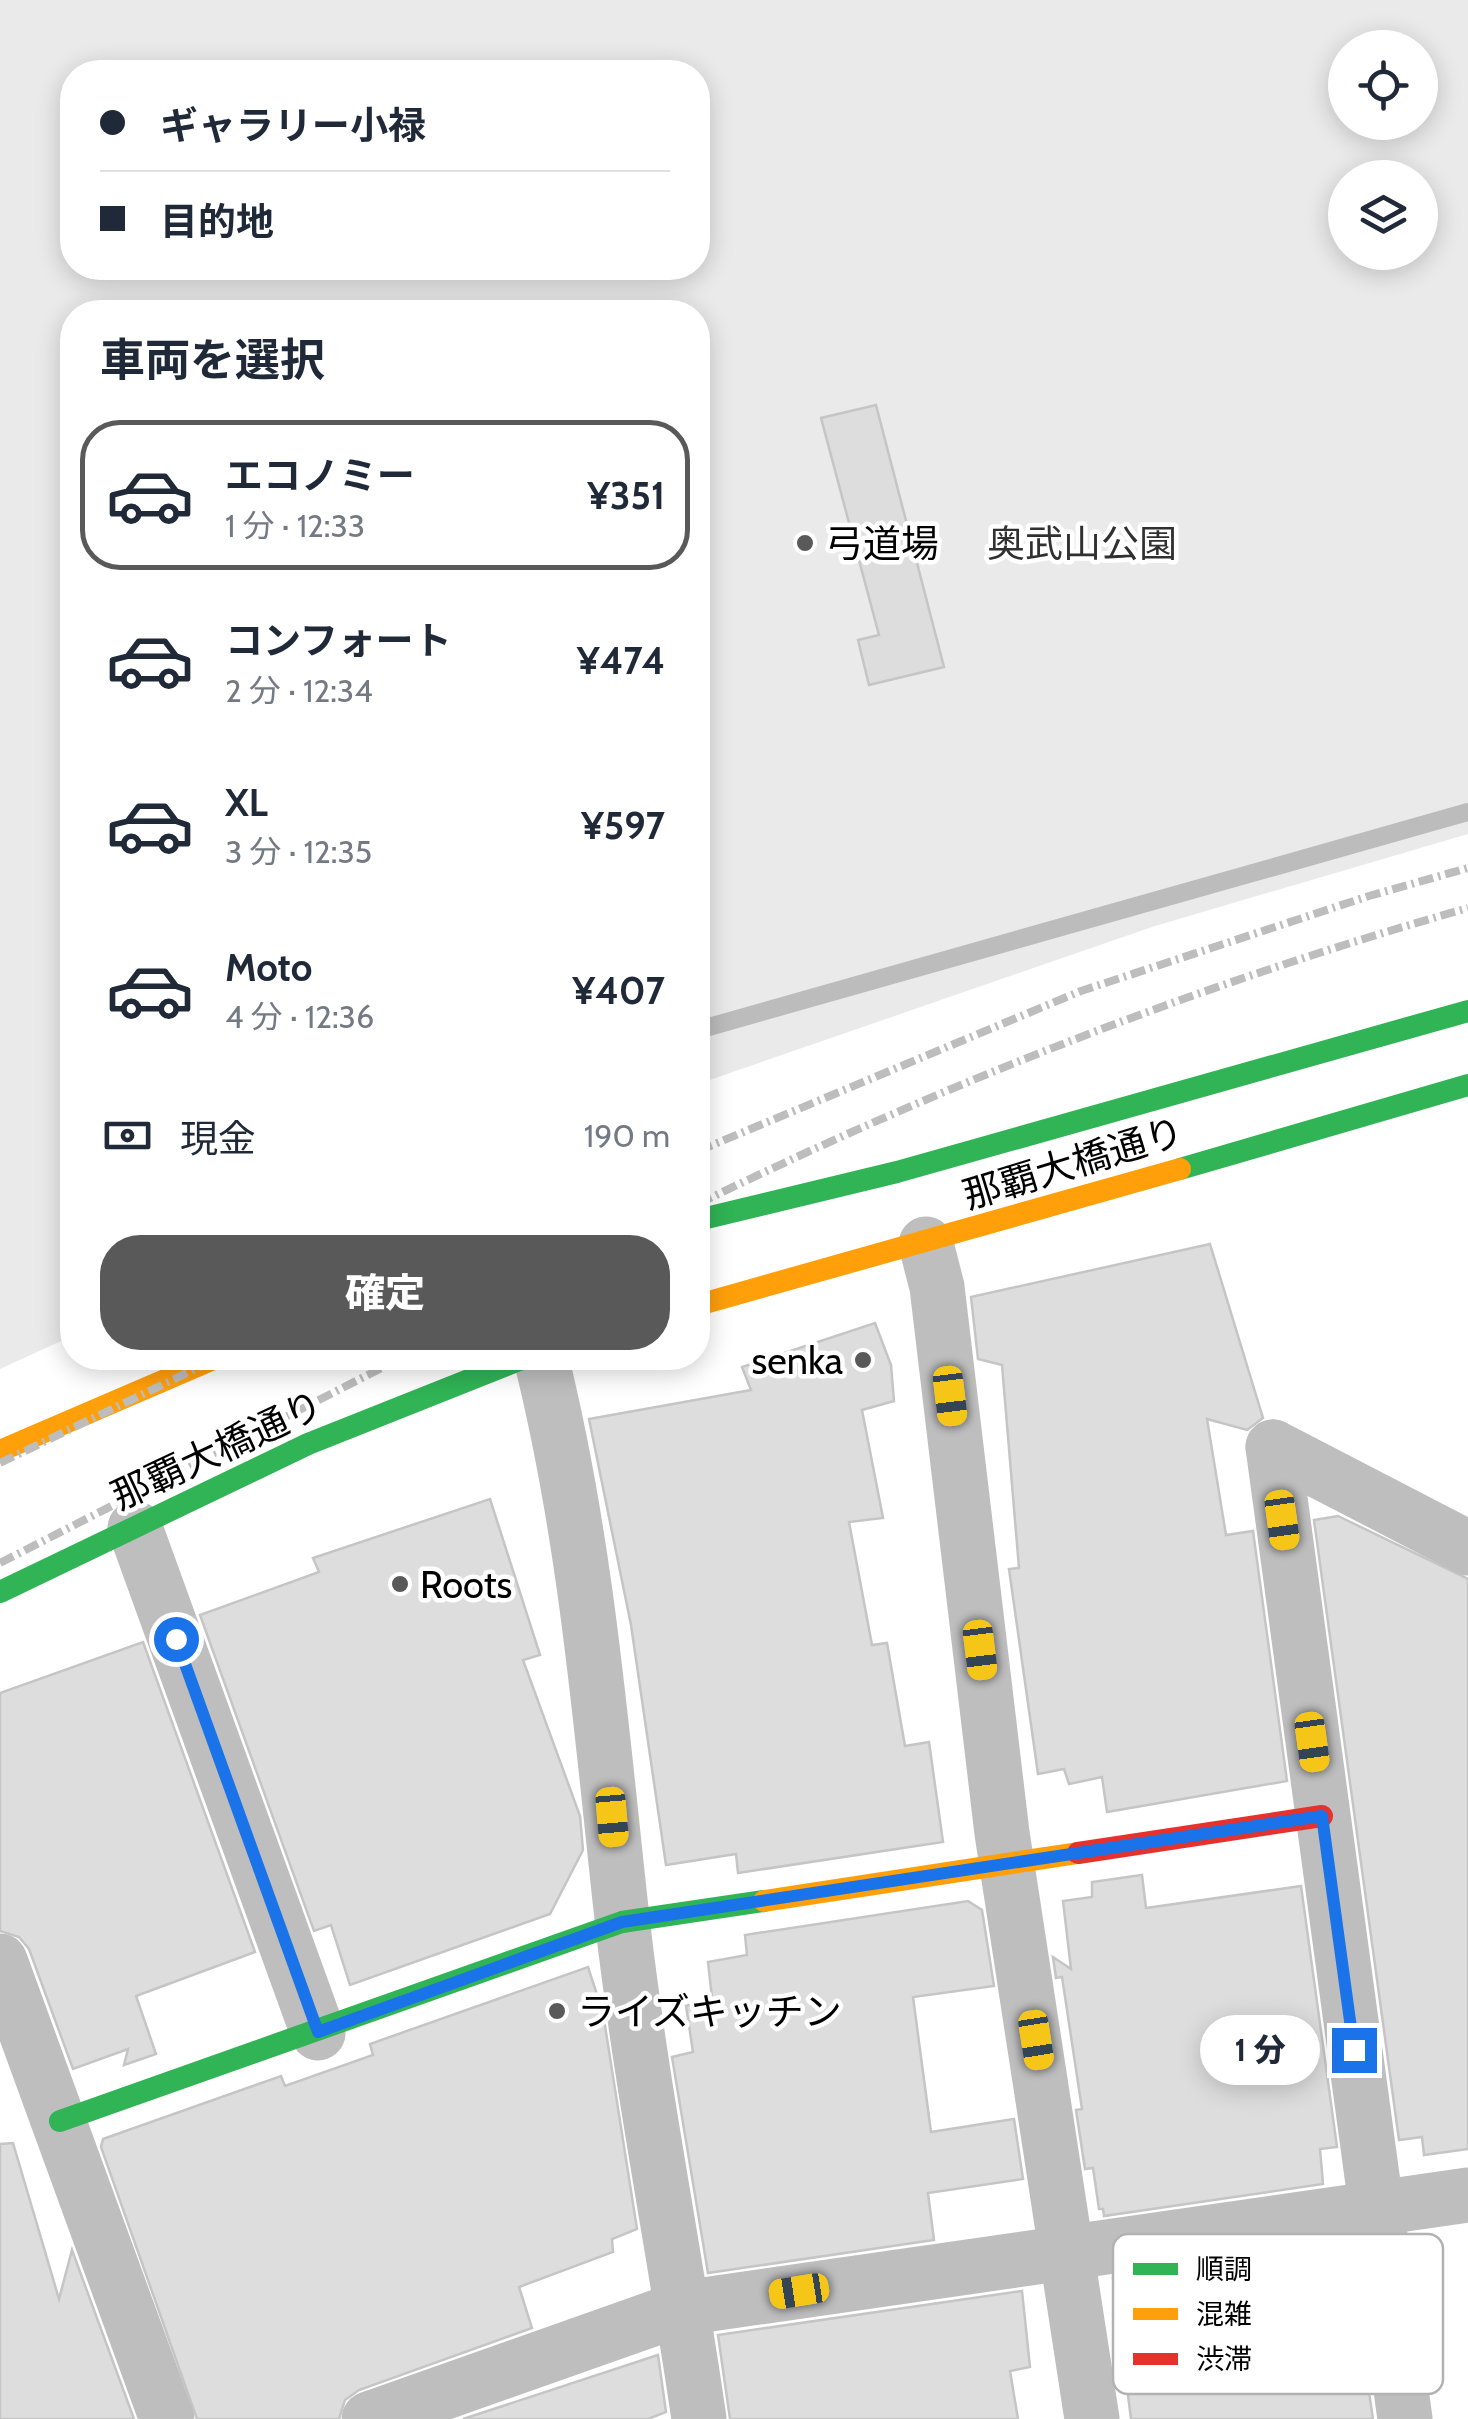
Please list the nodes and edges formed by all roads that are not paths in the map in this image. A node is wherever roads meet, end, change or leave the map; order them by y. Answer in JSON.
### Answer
{"nodes":[{"id":1,"x":1468,"y":1011,"type":"edge"},
{"id":2,"x":1468,"y":1085,"type":"edge"},
{"id":3,"x":710,"y":1217,"type":"edge"},
{"id":4,"x":926,"y":1244,"type":"junction"},
{"id":5,"x":710,"y":1302,"type":"edge"},
{"id":6,"x":188,"y":1370,"type":"edge"},
{"id":7,"x":494,"y":1370,"type":"edge"},
{"id":8,"x":544,"y":1370,"type":"edge"},
{"id":9,"x":0,"y":1450,"type":"edge"},
{"id":10,"x":134,"y":1528,"type":"junction"},
{"id":11,"x":1468,"y":1548,"type":"edge"},
{"id":12,"x":0,"y":1592,"type":"edge"},
{"id":13,"x":1322,"y":1816,"type":"junction"},
{"id":14,"x":1006,"y":1862,"type":"junction"},
{"id":15,"x":622,"y":1922,"type":"junction"},
{"id":16,"x":0,"y":1962,"type":"edge"},
{"id":17,"x":318,"y":2032,"type":"junction"},
{"id":18,"x":60,"y":2122,"type":"junction"},
{"id":19,"x":1468,"y":2195,"type":"edge"},
{"id":20,"x":1376,"y":2206,"type":"junction"},
{"id":21,"x":1181,"y":2234,"type":"edge"},
{"id":22,"x":1380,"y":2234,"type":"edge"},
{"id":23,"x":1113,"y":2244,"type":"edge"},
{"id":24,"x":1070,"y":2250,"type":"junction"},
{"id":25,"x":683,"y":2308,"type":"junction"},
{"id":26,"x":1402,"y":2394,"type":"edge"},
{"id":27,"x":167,"y":2419,"type":"edge"},
{"id":28,"x":369,"y":2419,"type":"edge"},
{"id":29,"x":699,"y":2419,"type":"edge"},
{"id":30,"x":1092,"y":2419,"type":"edge"},
{"id":31,"x":1405,"y":2419,"type":"edge"}],
"edges":[{"from":1,"to":3,"type":"main road","name":"那覇大橋通り"},
{"from":2,"to":4,"type":"main road","name":"那覇大橋通り"},
{"from":4,"to":5,"type":"main road","name":"那覇大橋通り"},
{"from":4,"to":14,"type":"street"},
{"from":6,"to":9,"type":"main road"},
{"from":7,"to":10,"type":"main road","name":"那覇大橋通り"},
{"from":8,"to":15,"type":"street"},
{"from":10,"to":12,"type":"main road","name":"那覇大橋通り"},
{"from":10,"to":17,"type":"street"},
{"from":11,"to":13,"type":"street"},
{"from":13,"to":14,"type":"main road"},
{"from":13,"to":20,"type":"street"},
{"from":14,"to":15,"type":"main road"},
{"from":14,"to":24,"type":"street"},
{"from":15,"to":17,"type":"main road"},
{"from":15,"to":25,"type":"street"},
{"from":16,"to":18,"type":"street"},
{"from":17,"to":18,"type":"main road"},
{"from":18,"to":27,"type":"street"},
{"from":19,"to":20,"type":"street"},
{"from":20,"to":21,"type":"street"},
{"from":20,"to":22,"type":"street"},
{"from":23,"to":24,"type":"street"},
{"from":24,"to":25,"type":"street"},
{"from":24,"to":30,"type":"street"},
{"from":25,"to":28,"type":"street"},
{"from":25,"to":29,"type":"street"},
{"from":26,"to":31,"type":"street"}]}
